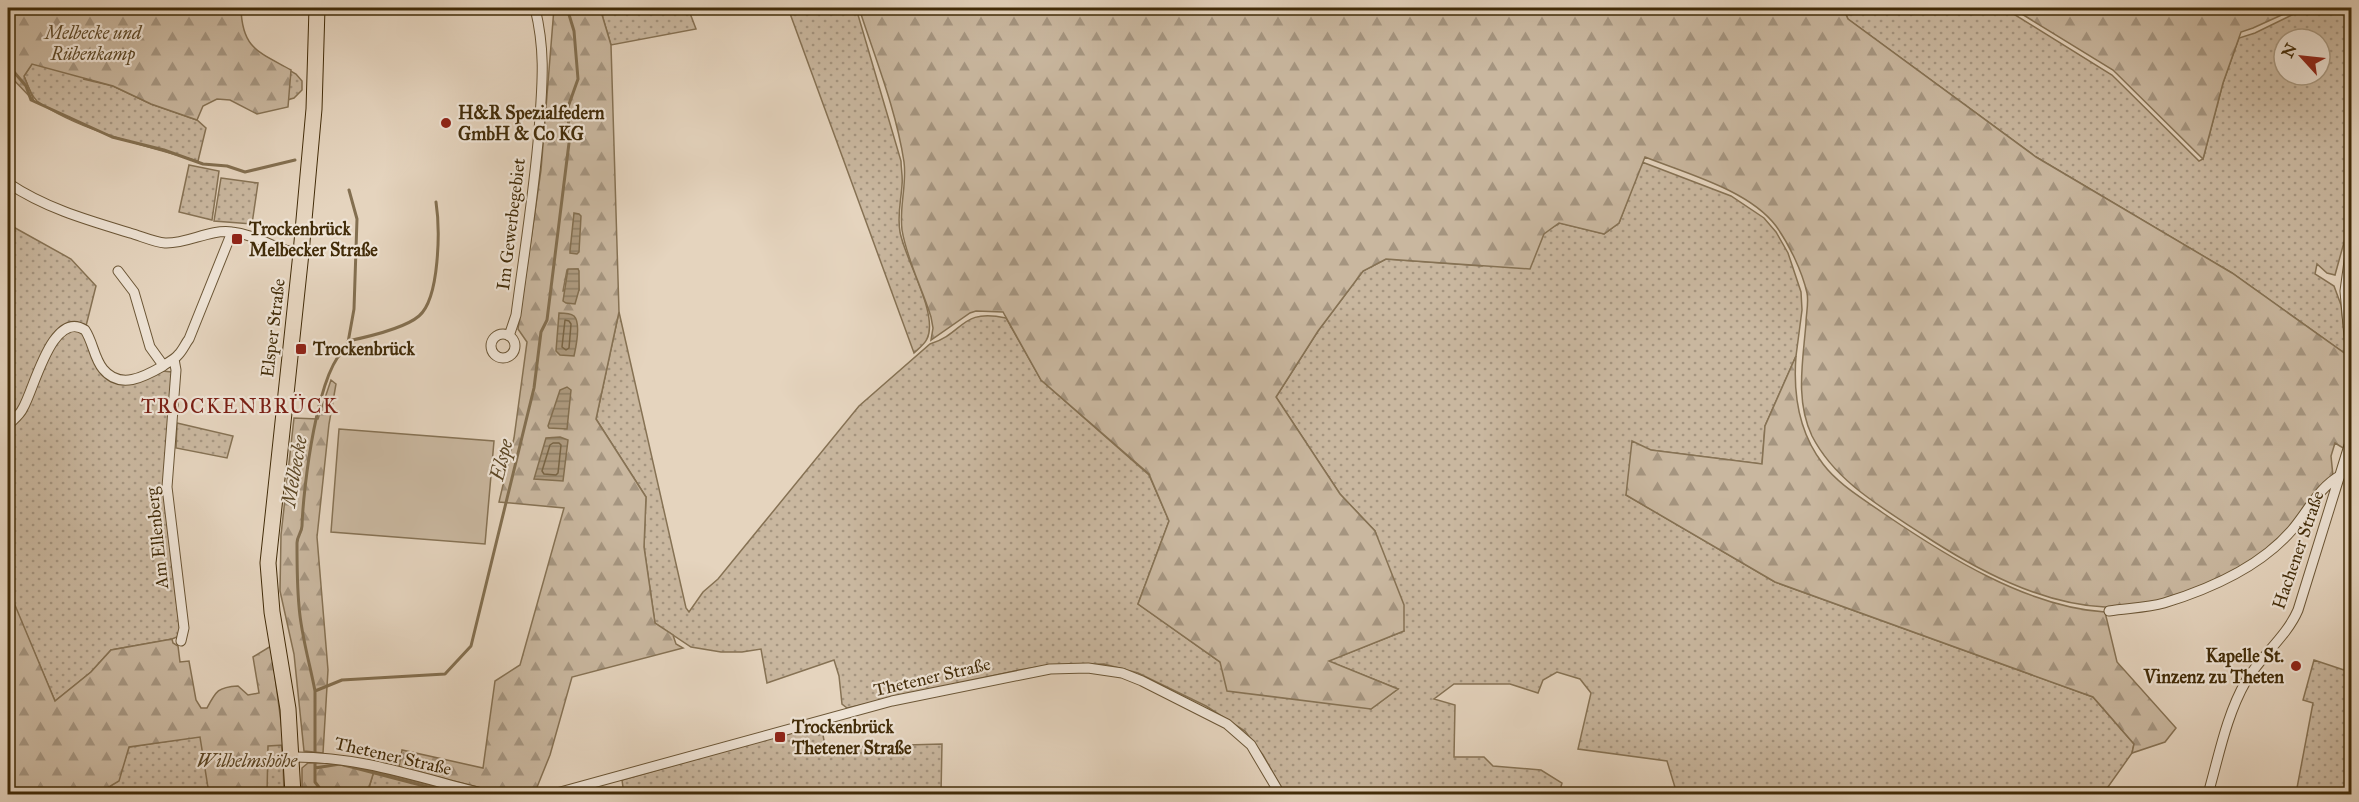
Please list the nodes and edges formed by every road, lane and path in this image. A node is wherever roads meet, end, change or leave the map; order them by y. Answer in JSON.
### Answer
{"nodes":[{"id":1,"x":317,"y":8,"type":"edge"},
{"id":2,"x":535,"y":8,"type":"edge"},
{"id":3,"x":8,"y":183,"type":"edge"},
{"id":4,"x":232,"y":232,"type":"junction"},
{"id":5,"x":2352,"y":239,"type":"edge"},
{"id":6,"x":301,"y":253,"type":"junction"},
{"id":7,"x":118,"y":270,"type":"dead end"},
{"id":8,"x":508,"y":336,"type":"dead end"},
{"id":9,"x":174,"y":359,"type":"junction"},
{"id":10,"x":163,"y":365,"type":"junction"},
{"id":11,"x":2352,"y":371,"type":"edge"},
{"id":12,"x":8,"y":425,"type":"edge"},
{"id":13,"x":2352,"y":436,"type":"edge"},
{"id":14,"x":2341,"y":475,"type":"junction"},
{"id":15,"x":2109,"y":611,"type":"dead end"},
{"id":16,"x":182,"y":641,"type":"dead end"},
{"id":17,"x":298,"y":757,"type":"junction"},
{"id":18,"x":293,"y":795,"type":"edge"},
{"id":19,"x":485,"y":795,"type":"edge"},
{"id":20,"x":553,"y":795,"type":"edge"},
{"id":21,"x":1280,"y":795,"type":"edge"},
{"id":22,"x":2208,"y":795,"type":"edge"}],
"edges":[{"from":1,"to":6,"type":"main road","name":"Elsper Straße"},
{"from":2,"to":8,"type":"street","name":"Im Gewerbegebiet"},
{"from":3,"to":4,"type":"street"},
{"from":4,"to":6,"type":"street"},
{"from":4,"to":9,"type":"street"},
{"from":5,"to":11,"type":"street"},
{"from":6,"to":17,"type":"main road","name":"Elsper Straße"},
{"from":7,"to":10,"type":"street"},
{"from":9,"to":10,"type":"street"},
{"from":9,"to":16,"type":"street","name":"Am Ellenberg"},
{"from":10,"to":12,"type":"street"},
{"from":13,"to":14,"type":"street","name":"Hachener Straße"},
{"from":14,"to":15,"type":"street"},
{"from":14,"to":22,"type":"street","name":"Hachener Straße"},
{"from":17,"to":18,"type":"main road","name":"Elsper Straße"},
{"from":17,"to":19,"type":"street","name":"Thetener Straße"},
{"from":20,"to":21,"type":"street","name":"Thetener Straße"}]}
